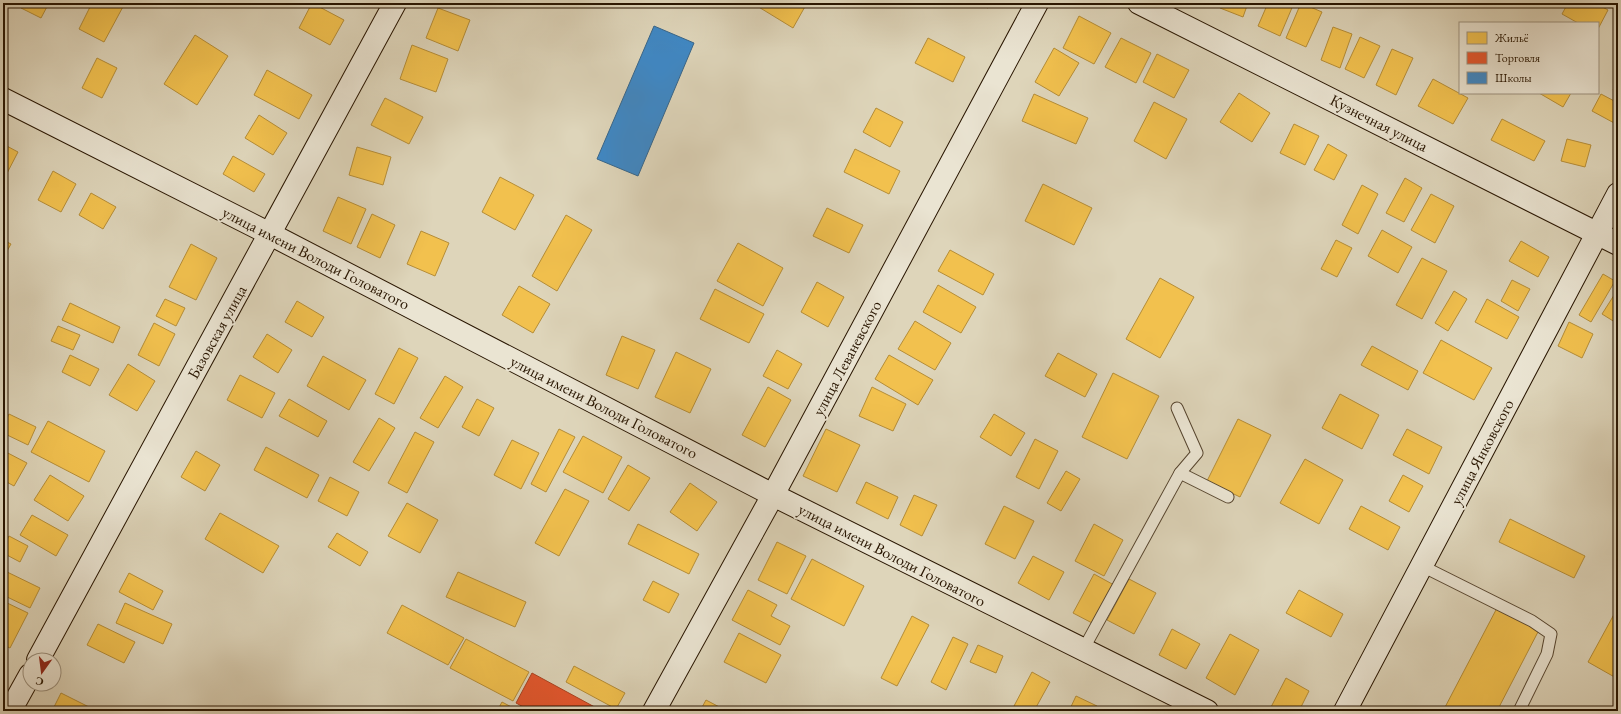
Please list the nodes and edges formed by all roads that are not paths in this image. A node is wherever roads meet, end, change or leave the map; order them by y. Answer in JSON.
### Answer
{"nodes":[{"id":1,"x":395,"y":3,"type":"edge"},
{"id":2,"x":1037,"y":3,"type":"edge"},
{"id":3,"x":1139,"y":3,"type":"edge"},
{"id":4,"x":3,"y":99,"type":"edge"},
{"id":5,"x":1618,"y":194,"type":"edge"},
{"id":6,"x":1597,"y":233,"type":"junction"},
{"id":7,"x":270,"y":234,"type":"junction"},
{"id":8,"x":1618,"y":244,"type":"edge"},
{"id":9,"x":1177,"y":408,"type":"dead end"},
{"id":10,"x":1180,"y":473,"type":"junction"},
{"id":11,"x":773,"y":495,"type":"junction"},
{"id":12,"x":1228,"y":497,"type":"dead end"},
{"id":13,"x":1422,"y":566,"type":"junction"},
{"id":14,"x":1083,"y":650,"type":"junction"},
{"id":15,"x":42,"y":652,"type":"edge"},
{"id":16,"x":22,"y":689,"type":"edge"},
{"id":17,"x":10,"y":711,"type":"edge"},
{"id":18,"x":654,"y":711,"type":"edge"},
{"id":19,"x":1207,"y":711,"type":"edge"},
{"id":20,"x":1345,"y":711,"type":"edge"},
{"id":21,"x":1519,"y":711,"type":"edge"}],
"edges":[{"from":1,"to":7,"type":"street","name":"Базовская улица"},
{"from":2,"to":11,"type":"street","name":"улица Леваневского"},
{"from":3,"to":6,"type":"street","name":"Кузнечная улица"},
{"from":4,"to":7,"type":"street","name":"улица имени Володи Головатого"},
{"from":5,"to":6,"type":"street","name":"улица Янковского"},
{"from":6,"to":8,"type":"street","name":"Кузнечная улица"},
{"from":6,"to":13,"type":"street","name":"улица Янковского"},
{"from":7,"to":11,"type":"street","name":"улица имени Володи Головатого"},
{"from":7,"to":15,"type":"street","name":"Базовская улица"},
{"from":9,"to":10,"type":"lane"},
{"from":10,"to":12,"type":"lane"},
{"from":10,"to":14,"type":"lane"},
{"from":11,"to":14,"type":"street","name":"улица имени Володи Головатого"},
{"from":11,"to":18,"type":"street","name":"улица Леваневского"},
{"from":13,"to":20,"type":"street","name":"улица Янковского"},
{"from":13,"to":21,"type":"lane"},
{"from":14,"to":19,"type":"street","name":"улица имени Володи Головатого"},
{"from":16,"to":17,"type":"street"}]}
